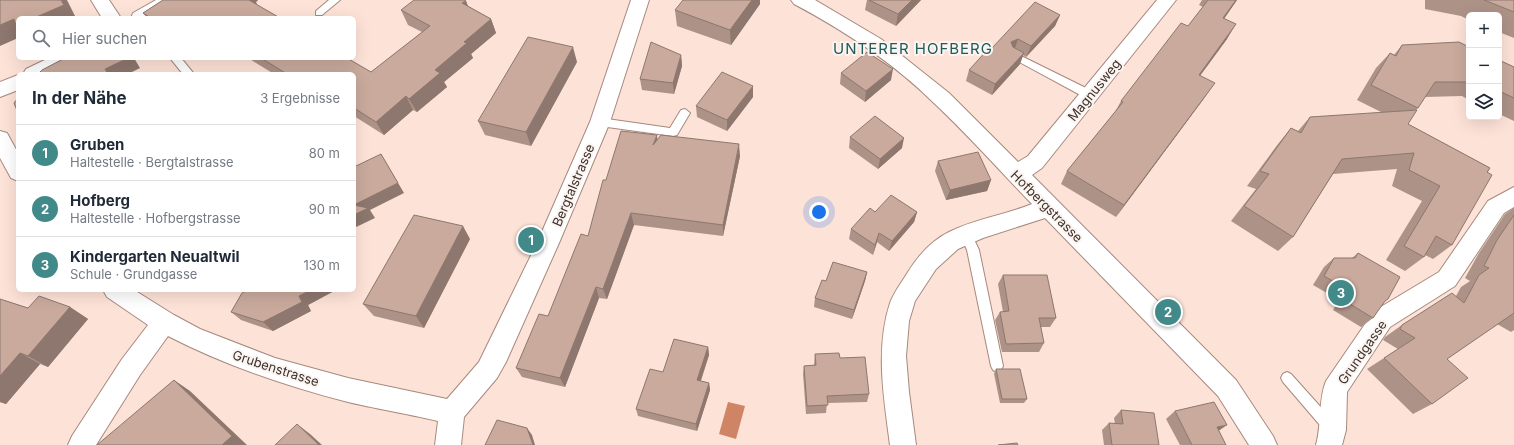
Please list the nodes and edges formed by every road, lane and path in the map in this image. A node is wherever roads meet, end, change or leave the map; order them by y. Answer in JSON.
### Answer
{"nodes":[{"id":1,"x":100,"y":0,"type":"edge"},
{"id":2,"x":170,"y":0,"type":"edge"},
{"id":3,"x":335,"y":0,"type":"edge"},
{"id":4,"x":640,"y":0,"type":"edge"},
{"id":5,"x":800,"y":0,"type":"edge"},
{"id":6,"x":841,"y":0,"type":"edge"},
{"id":7,"x":1167,"y":0,"type":"edge"},
{"id":8,"x":320,"y":13,"type":"dead end"},
{"id":9,"x":827,"y":14,"type":"junction"},
{"id":10,"x":111,"y":16,"type":"edge"},
{"id":11,"x":143,"y":16,"type":"edge"},
{"id":12,"x":1013,"y":55,"type":"edge"},
{"id":13,"x":62,"y":60,"type":"edge"},
{"id":14,"x":177,"y":60,"type":"edge"},
{"id":15,"x":37,"y":72,"type":"edge"},
{"id":16,"x":186,"y":72,"type":"edge"},
{"id":17,"x":16,"y":83,"type":"edge"},
{"id":18,"x":0,"y":90,"type":"edge"},
{"id":19,"x":1090,"y":95,"type":"junction"},
{"id":20,"x":685,"y":113,"type":"dead end"},
{"id":21,"x":600,"y":122,"type":"junction"},
{"id":22,"x":0,"y":139,"type":"edge"},
{"id":23,"x":16,"y":168,"type":"edge"},
{"id":24,"x":1016,"y":175,"type":"junction"},
{"id":25,"x":1514,"y":196,"type":"edge"},
{"id":26,"x":1048,"y":207,"type":"junction"},
{"id":27,"x":966,"y":234,"type":"junction"},
{"id":28,"x":118,"y":292,"type":"edge"},
{"id":29,"x":163,"y":323,"type":"junction"},
{"id":30,"x":997,"y":366,"type":"dead end"},
{"id":31,"x":1287,"y":378,"type":"dead end"},
{"id":32,"x":452,"y":412,"type":"junction"},
{"id":33,"x":1331,"y":438,"type":"edge"},
{"id":34,"x":81,"y":445,"type":"edge"},
{"id":35,"x":448,"y":445,"type":"edge"},
{"id":36,"x":903,"y":445,"type":"edge"},
{"id":37,"x":1264,"y":445,"type":"edge"}],
"edges":[{"from":1,"to":10,"type":"street"},
{"from":2,"to":11,"type":"street"},
{"from":3,"to":8,"type":"lane"},
{"from":4,"to":21,"type":"street","name":"Bergtalstrasse"},
{"from":5,"to":9,"type":"street","name":"Hofbergstrasse"},
{"from":6,"to":9,"type":"street"},
{"from":7,"to":19,"type":"street","name":"Magnusweg"},
{"from":9,"to":24,"type":"street","name":"Hofbergstrasse"},
{"from":12,"to":19,"type":"lane"},
{"from":13,"to":15,"type":"street"},
{"from":14,"to":16,"type":"lane"},
{"from":17,"to":18,"type":"street"},
{"from":19,"to":24,"type":"street","name":"Magnusweg"},
{"from":20,"to":21,"type":"lane"},
{"from":21,"to":32,"type":"street","name":"Bergtalstrasse"},
{"from":22,"to":23,"type":"street"},
{"from":24,"to":26,"type":"street","name":"Hofbergstrasse"},
{"from":25,"to":33,"type":"street","name":"Grundgasse"},
{"from":26,"to":27,"type":"street"},
{"from":26,"to":37,"type":"street","name":"Hofbergstrasse"},
{"from":27,"to":30,"type":"lane"},
{"from":27,"to":36,"type":"street"},
{"from":28,"to":29,"type":"street","name":"Grubenstrasse"},
{"from":29,"to":32,"type":"street","name":"Grubenstrasse"},
{"from":29,"to":34,"type":"street"},
{"from":31,"to":33,"type":"lane"},
{"from":32,"to":35,"type":"street"}]}
